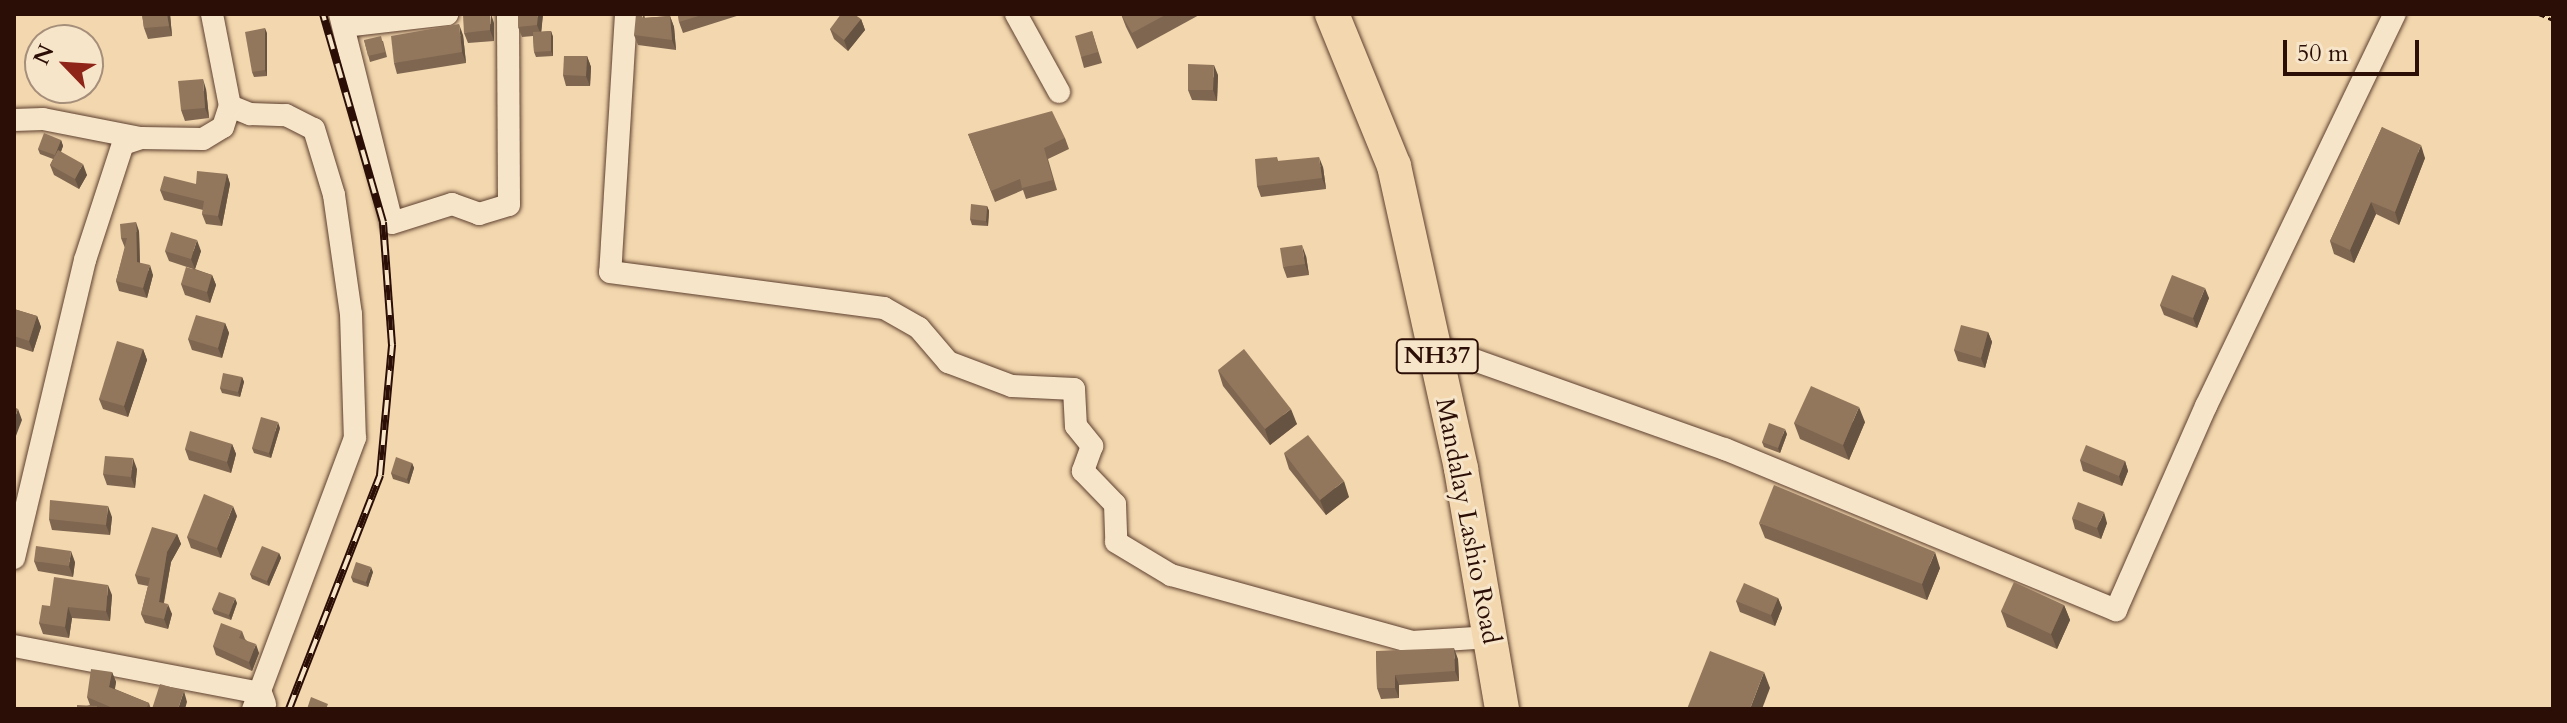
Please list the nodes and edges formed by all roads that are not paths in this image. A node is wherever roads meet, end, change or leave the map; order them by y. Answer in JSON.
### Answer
{"nodes":[{"id":1,"x":212,"y":14,"type":"edge"},
{"id":2,"x":447,"y":14,"type":"edge"},
{"id":3,"x":508,"y":14,"type":"edge"},
{"id":4,"x":626,"y":14,"type":"edge"},
{"id":5,"x":1016,"y":14,"type":"edge"},
{"id":6,"x":1332,"y":14,"type":"edge"},
{"id":7,"x":2395,"y":14,"type":"edge"},
{"id":8,"x":342,"y":20,"type":"edge"},
{"id":9,"x":1059,"y":92,"type":"dead end"},
{"id":10,"x":230,"y":106,"type":"junction"},
{"id":11,"x":14,"y":120,"type":"edge"},
{"id":12,"x":141,"y":138,"type":"junction"},
{"id":13,"x":1435,"y":346,"type":"junction"},
{"id":14,"x":14,"y":558,"type":"edge"},
{"id":15,"x":1491,"y":637,"type":"junction"},
{"id":16,"x":14,"y":646,"type":"edge"},
{"id":17,"x":260,"y":704,"type":"edge"},
{"id":18,"x":1502,"y":709,"type":"edge"}],
"edges":[{"from":1,"to":10,"type":"street"},
{"from":2,"to":8,"type":"street"},
{"from":3,"to":8,"type":"street"},
{"from":4,"to":15,"type":"street"},
{"from":5,"to":9,"type":"street"},
{"from":6,"to":13,"type":"highway","name":"Mandalay Lashio Road","number":"NH37"},
{"from":7,"to":13,"type":"street"},
{"from":10,"to":12,"type":"street"},
{"from":10,"to":17,"type":"street"},
{"from":11,"to":12,"type":"street"},
{"from":12,"to":14,"type":"street"},
{"from":13,"to":15,"type":"highway","name":"Mandalay Lashio Road","number":"NH37"},
{"from":15,"to":18,"type":"highway","name":"Mandalay Lashio Road","number":"NH37"},
{"from":16,"to":17,"type":"street"}]}
